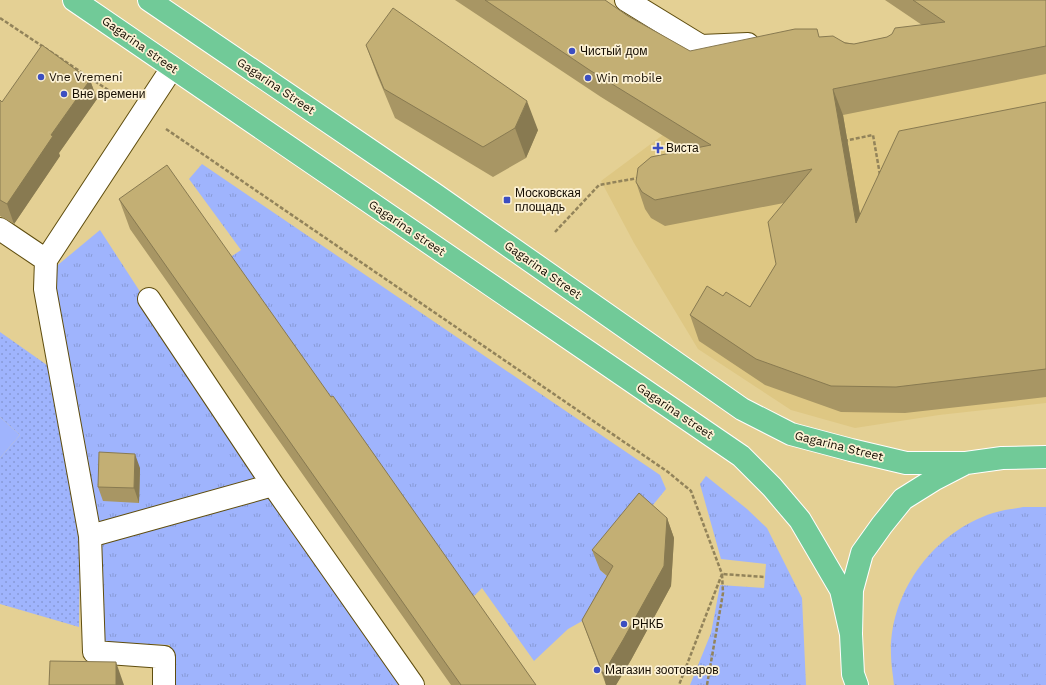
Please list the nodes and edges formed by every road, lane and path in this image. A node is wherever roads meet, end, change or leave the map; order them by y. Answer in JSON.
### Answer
{"nodes":[{"id":1,"x":74,"y":0,"type":"edge"},
{"id":2,"x":149,"y":0,"type":"edge"},
{"id":3,"x":626,"y":0,"type":"edge"},
{"id":4,"x":0,"y":18,"type":"edge"},
{"id":5,"x":771,"y":44,"type":"edge"},
{"id":6,"x":172,"y":68,"type":"junction"},
{"id":7,"x":142,"y":113,"type":"junction"},
{"id":8,"x":842,"y":141,"type":"edge"},
{"id":9,"x":638,"y":178,"type":"edge"},
{"id":10,"x":881,"y":182,"type":"edge"},
{"id":11,"x":0,"y":229,"type":"edge"},
{"id":12,"x":555,"y":232,"type":"dead end"},
{"id":13,"x":46,"y":260,"type":"junction"},
{"id":14,"x":149,"y":299,"type":"dead end"},
{"id":15,"x":1046,"y":457,"type":"edge"},
{"id":16,"x":966,"y":463,"type":"junction"},
{"id":17,"x":273,"y":485,"type":"junction"},
{"id":18,"x":90,"y":536,"type":"junction"},
{"id":19,"x":722,"y":574,"type":"junction"},
{"id":20,"x":765,"y":577,"type":"dead end"},
{"id":21,"x":851,"y":634,"type":"junction"},
{"id":22,"x":853,"y":681,"type":"edge"},
{"id":23,"x":164,"y":685,"type":"edge"},
{"id":24,"x":413,"y":685,"type":"edge"},
{"id":25,"x":679,"y":685,"type":"edge"},
{"id":26,"x":707,"y":685,"type":"edge"}],
"edges":[{"from":1,"to":6,"type":"main road","name":"Gagarina street"},
{"from":2,"to":16,"type":"main road","name":"Gagarina Street"},
{"from":3,"to":5,"type":"lane"},
{"from":4,"to":7,"type":"path"},
{"from":6,"to":7,"type":"lane"},
{"from":6,"to":21,"type":"main road","name":"Gagarina Street"},
{"from":7,"to":13,"type":"lane"},
{"from":7,"to":19,"type":"path"},
{"from":8,"to":10,"type":"path"},
{"from":9,"to":12,"type":"path"},
{"from":11,"to":13,"type":"lane"},
{"from":13,"to":18,"type":"lane"},
{"from":14,"to":17,"type":"lane"},
{"from":15,"to":16,"type":"main road"},
{"from":16,"to":21,"type":"main road"},
{"from":17,"to":18,"type":"lane"},
{"from":17,"to":24,"type":"lane"},
{"from":18,"to":23,"type":"lane"},
{"from":19,"to":20,"type":"path"},
{"from":19,"to":25,"type":"path"},
{"from":19,"to":26,"type":"path"},
{"from":21,"to":22,"type":"main road"}]}
